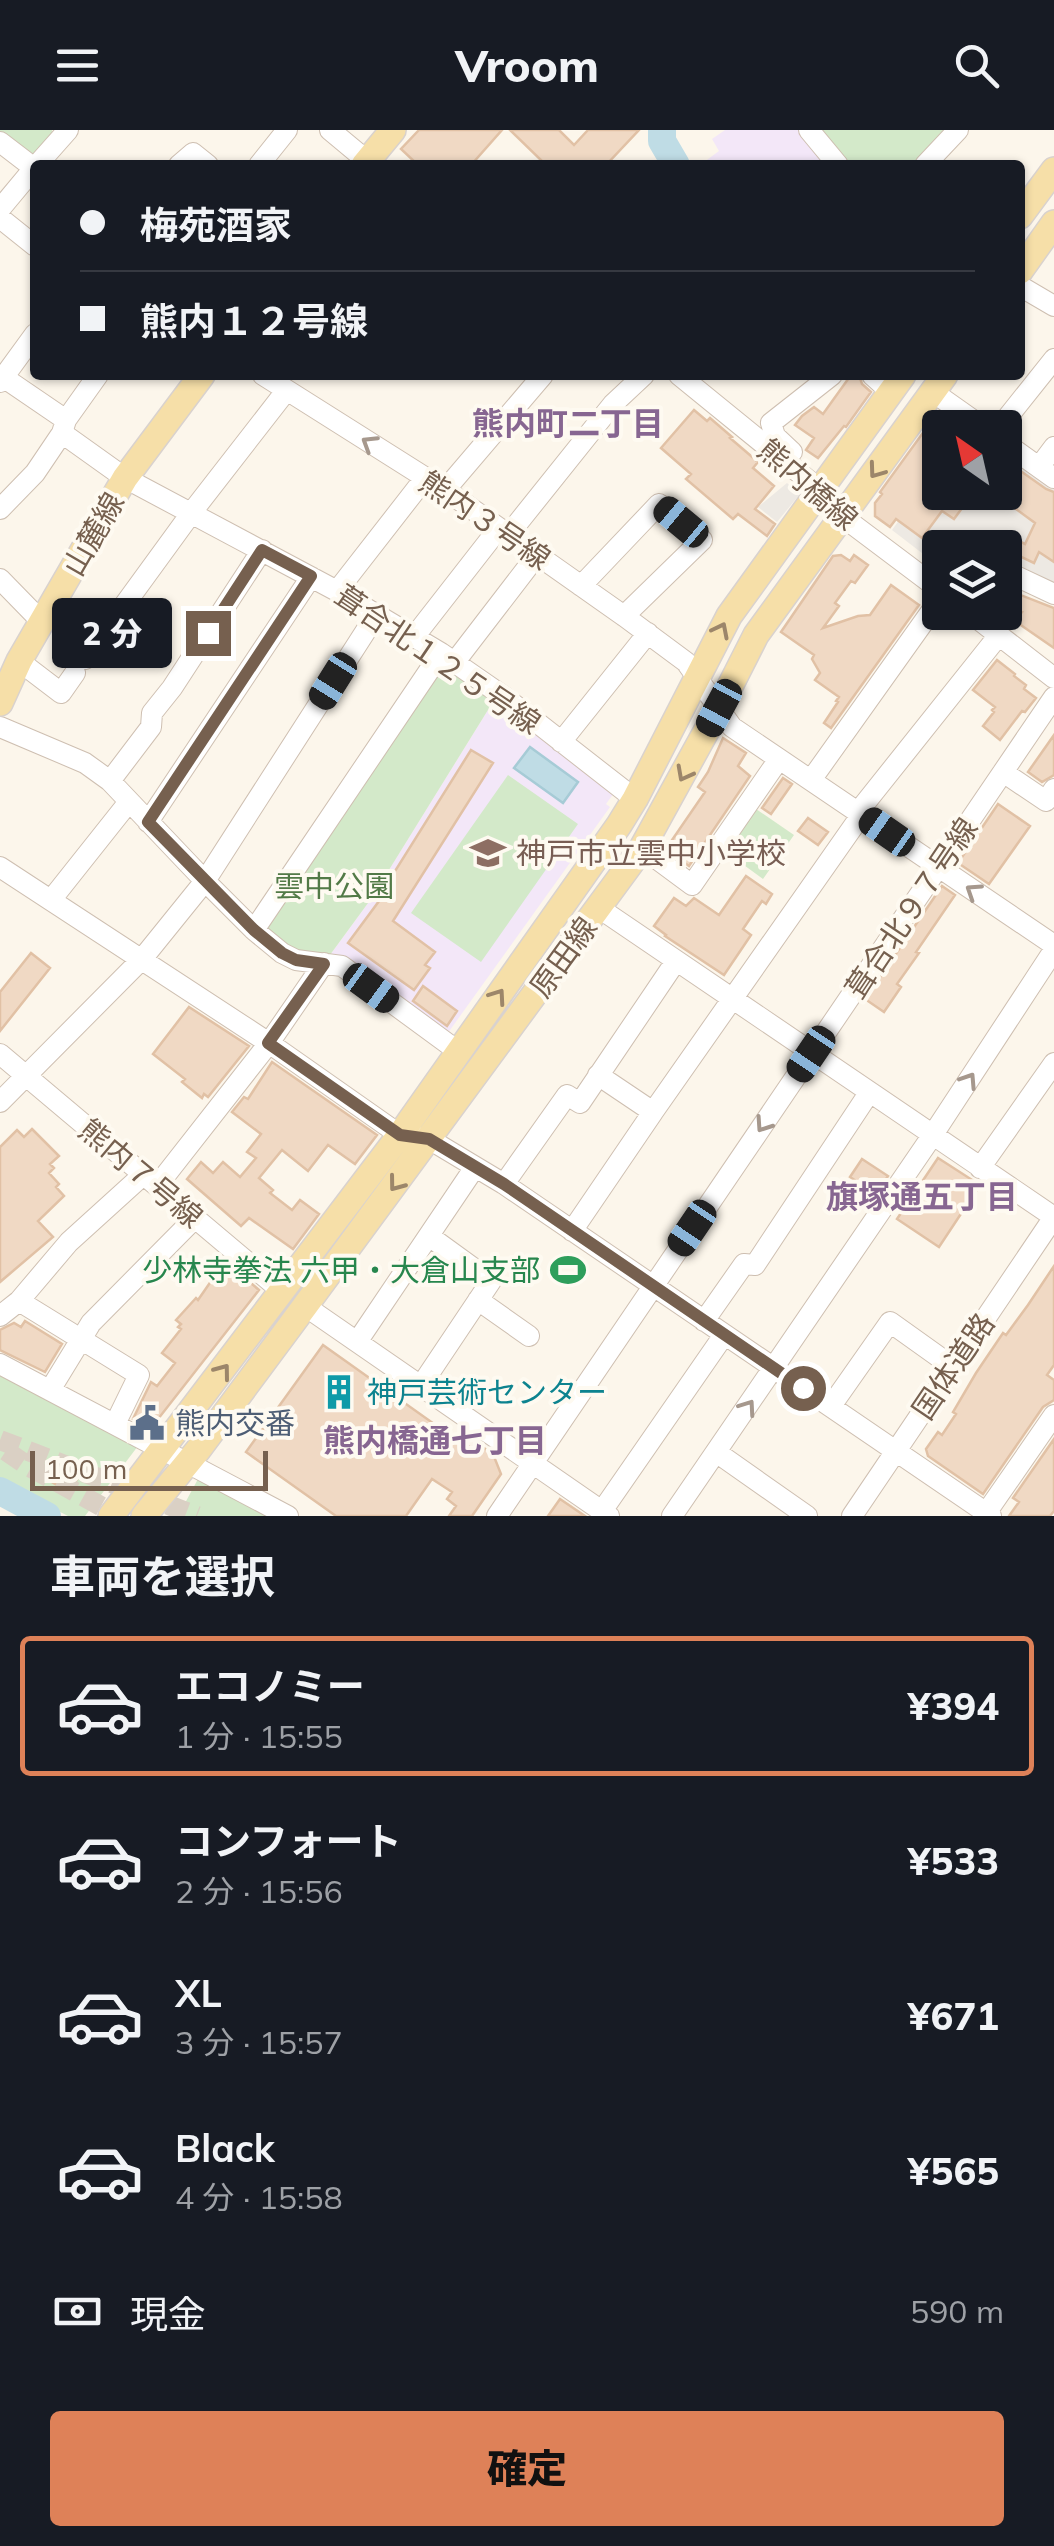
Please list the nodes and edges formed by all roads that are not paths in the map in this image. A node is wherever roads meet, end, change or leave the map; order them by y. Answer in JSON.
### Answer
{"nodes":[{"id":1,"x":66,"y":130,"type":"edge"},
{"id":2,"x":287,"y":130,"type":"edge"},
{"id":3,"x":330,"y":130,"type":"edge"},
{"id":4,"x":393,"y":130,"type":"edge"},
{"id":5,"x":808,"y":130,"type":"edge"},
{"id":6,"x":958,"y":130,"type":"edge"},
{"id":7,"x":0,"y":142,"type":"edge"},
{"id":8,"x":30,"y":160,"type":"edge"},
{"id":9,"x":42,"y":160,"type":"edge"},
{"id":10,"x":263,"y":160,"type":"edge"},
{"id":11,"x":364,"y":160,"type":"edge"},
{"id":12,"x":371,"y":160,"type":"edge"},
{"id":13,"x":834,"y":160,"type":"edge"},
{"id":14,"x":931,"y":160,"type":"edge"},
{"id":15,"x":1054,"y":170,"type":"edge"},
{"id":16,"x":30,"y":174,"type":"edge"},
{"id":17,"x":0,"y":209,"type":"edge"},
{"id":18,"x":1025,"y":209,"type":"edge"},
{"id":19,"x":0,"y":218,"type":"edge"},
{"id":20,"x":1054,"y":223,"type":"edge"},
{"id":21,"x":30,"y":242,"type":"edge"},
{"id":22,"x":1025,"y":264,"type":"edge"},
{"id":23,"x":1025,"y":289,"type":"edge"},
{"id":24,"x":1054,"y":306,"type":"edge"},
{"id":25,"x":30,"y":340,"type":"edge"},
{"id":26,"x":1054,"y":359,"type":"edge"},
{"id":27,"x":1,"y":378,"type":"edge"},
{"id":28,"x":95,"y":380,"type":"edge"},
{"id":29,"x":196,"y":380,"type":"edge"},
{"id":30,"x":271,"y":380,"type":"edge"},
{"id":31,"x":540,"y":380,"type":"edge"},
{"id":32,"x":639,"y":380,"type":"edge"},
{"id":33,"x":685,"y":380,"type":"edge"},
{"id":34,"x":826,"y":380,"type":"edge"},
{"id":35,"x":888,"y":381,"type":"edge"},
{"id":36,"x":939,"y":383,"type":"edge"},
{"id":37,"x":286,"y":390,"type":"junction"},
{"id":38,"x":966,"y":410,"type":"edge"},
{"id":39,"x":1013,"y":410,"type":"edge"},
{"id":40,"x":64,"y":426,"type":"junction"},
{"id":41,"x":1054,"y":447,"type":"edge"},
{"id":42,"x":1022,"y":455,"type":"edge"},
{"id":43,"x":1046,"y":472,"type":"edge"},
{"id":44,"x":125,"y":478,"type":"junction"},
{"id":45,"x":425,"y":478,"type":"junction"},
{"id":46,"x":819,"y":489,"type":"junction"},
{"id":47,"x":445,"y":490,"type":"junction"},
{"id":48,"x":0,"y":509,"type":"edge"},
{"id":49,"x":192,"y":512,"type":"junction"},
{"id":50,"x":843,"y":517,"type":"junction"},
{"id":51,"x":504,"y":531,"type":"junction"},
{"id":52,"x":262,"y":550,"type":"junction"},
{"id":53,"x":537,"y":554,"type":"junction"},
{"id":54,"x":311,"y":576,"type":"junction"},
{"id":55,"x":922,"y":576,"type":"edge"},
{"id":56,"x":0,"y":579,"type":"edge"},
{"id":57,"x":1022,"y":579,"type":"edge"},
{"id":58,"x":581,"y":586,"type":"junction"},
{"id":59,"x":336,"y":591,"type":"junction"},
{"id":60,"x":1054,"y":594,"type":"edge"},
{"id":61,"x":376,"y":614,"type":"junction"},
{"id":62,"x":624,"y":616,"type":"junction"},
{"id":63,"x":42,"y":622,"type":"junction"},
{"id":64,"x":922,"y":624,"type":"edge"},
{"id":65,"x":992,"y":630,"type":"edge"},
{"id":66,"x":648,"y":634,"type":"junction"},
{"id":67,"x":999,"y":635,"type":"junction"},
{"id":68,"x":414,"y":637,"type":"junction"},
{"id":69,"x":447,"y":658,"type":"junction"},
{"id":70,"x":698,"y":678,"type":"junction"},
{"id":71,"x":1054,"y":678,"type":"edge"},
{"id":72,"x":7,"y":681,"type":"edge"},
{"id":73,"x":1054,"y":697,"type":"edge"},
{"id":74,"x":719,"y":708,"type":"junction"},
{"id":75,"x":0,"y":727,"type":"edge"},
{"id":76,"x":561,"y":742,"type":"junction"},
{"id":77,"x":779,"y":759,"type":"junction"},
{"id":78,"x":1003,"y":772,"type":"junction"},
{"id":79,"x":811,"y":780,"type":"junction"},
{"id":80,"x":110,"y":781,"type":"junction"},
{"id":81,"x":1054,"y":790,"type":"edge"},
{"id":82,"x":635,"y":799,"type":"junction"},
{"id":83,"x":128,"y":803,"type":"junction"},
{"id":84,"x":860,"y":813,"type":"junction"},
{"id":85,"x":148,"y":822,"type":"junction"},
{"id":86,"x":642,"y":848,"type":"junction"},
{"id":87,"x":0,"y":867,"type":"edge"},
{"id":88,"x":939,"y":869,"type":"junction"},
{"id":89,"x":205,"y":881,"type":"junction"},
{"id":90,"x":51,"y":900,"type":"junction"},
{"id":91,"x":599,"y":908,"type":"junction"},
{"id":92,"x":254,"y":930,"type":"junction"},
{"id":93,"x":1054,"y":948,"type":"edge"},
{"id":94,"x":142,"y":959,"type":"junction"},
{"id":95,"x":676,"y":961,"type":"junction"},
{"id":96,"x":324,"y":964,"type":"junction"},
{"id":97,"x":730,"y":998,"type":"junction"},
{"id":98,"x":268,"y":1043,"type":"junction"},
{"id":99,"x":459,"y":1052,"type":"junction"},
{"id":100,"x":0,"y":1054,"type":"edge"},
{"id":101,"x":811,"y":1054,"type":"junction"},
{"id":102,"x":1054,"y":1063,"type":"edge"},
{"id":103,"x":26,"y":1075,"type":"junction"},
{"id":104,"x":598,"y":1076,"type":"junction"},
{"id":105,"x":870,"y":1093,"type":"junction"},
{"id":106,"x":0,"y":1102,"type":"edge"},
{"id":107,"x":653,"y":1112,"type":"junction"},
{"id":108,"x":400,"y":1135,"type":"junction"},
{"id":109,"x":932,"y":1136,"type":"junction"},
{"id":110,"x":429,"y":1139,"type":"junction"},
{"id":111,"x":475,"y":1166,"type":"junction"},
{"id":112,"x":980,"y":1168,"type":"junction"},
{"id":113,"x":151,"y":1180,"type":"junction"},
{"id":114,"x":504,"y":1184,"type":"junction"},
{"id":115,"x":1054,"y":1217,"type":"edge"},
{"id":116,"x":194,"y":1218,"type":"junction"},
{"id":117,"x":572,"y":1230,"type":"junction"},
{"id":118,"x":428,"y":1236,"type":"junction"},
{"id":119,"x":653,"y":1287,"type":"junction"},
{"id":120,"x":283,"y":1292,"type":"junction"},
{"id":121,"x":478,"y":1300,"type":"junction"},
{"id":122,"x":20,"y":1301,"type":"junction"},
{"id":123,"x":305,"y":1306,"type":"junction"},
{"id":124,"x":0,"y":1316,"type":"edge"},
{"id":125,"x":704,"y":1322,"type":"junction"},
{"id":126,"x":724,"y":1335,"type":"junction"},
{"id":127,"x":529,"y":1336,"type":"dead end"},
{"id":128,"x":81,"y":1338,"type":"junction"},
{"id":129,"x":357,"y":1342,"type":"junction"},
{"id":130,"x":0,"y":1364,"type":"edge"},
{"id":131,"x":953,"y":1366,"type":"junction"},
{"id":132,"x":774,"y":1369,"type":"junction"},
{"id":133,"x":420,"y":1386,"type":"junction"},
{"id":134,"x":50,"y":1390,"type":"junction"},
{"id":135,"x":831,"y":1406,"type":"junction"},
{"id":136,"x":1054,"y":1415,"type":"edge"},
{"id":137,"x":115,"y":1424,"type":"junction"},
{"id":138,"x":164,"y":1449,"type":"junction"},
{"id":139,"x":896,"y":1450,"type":"junction"},
{"id":140,"x":716,"y":1452,"type":"junction"},
{"id":141,"x":187,"y":1462,"type":"junction"},
{"id":142,"x":532,"y":1464,"type":"junction"},
{"id":143,"x":605,"y":1514,"type":"edge"},
{"id":144,"x":987,"y":1515,"type":"edge"},
{"id":145,"x":111,"y":1516,"type":"edge"},
{"id":146,"x":144,"y":1516,"type":"edge"},
{"id":147,"x":288,"y":1516,"type":"edge"},
{"id":148,"x":498,"y":1516,"type":"edge"},
{"id":149,"x":672,"y":1516,"type":"edge"},
{"id":150,"x":807,"y":1516,"type":"edge"},
{"id":151,"x":852,"y":1516,"type":"edge"}],
"edges":[{"from":1,"to":9,"type":"street"},
{"from":2,"to":10,"type":"street"},
{"from":3,"to":11,"type":"street"},
{"from":4,"to":12,"type":"main road"},
{"from":5,"to":13,"type":"street"},
{"from":6,"to":14,"type":"street"},
{"from":7,"to":8,"type":"street"},
{"from":15,"to":18,"type":"main road"},
{"from":16,"to":17,"type":"street"},
{"from":19,"to":21,"type":"street"},
{"from":20,"to":22,"type":"main road"},
{"from":23,"to":24,"type":"street"},
{"from":25,"to":27,"type":"street"},
{"from":26,"to":39,"type":"street"},
{"from":27,"to":40,"type":"street","name":"葺合北１２５号線"},
{"from":28,"to":40,"type":"street"},
{"from":29,"to":44,"type":"main road","name":"山麓線"},
{"from":30,"to":37,"type":"street","name":"熊内３号線"},
{"from":31,"to":47,"type":"street"},
{"from":32,"to":51,"type":"street"},
{"from":33,"to":46,"type":"street","name":"熊内橋線"},
{"from":34,"to":46,"type":"street"},
{"from":35,"to":46,"type":"main road","name":"原田線"},
{"from":36,"to":38,"type":"street"},
{"from":36,"to":50,"type":"main road","name":"原田線","one_way":true},
{"from":45,"to":37,"type":"street","name":"熊内３号線","one_way":true},
{"from":37,"to":49,"type":"street"},
{"from":40,"to":44,"type":"street","name":"葺合北１２５号線"},
{"from":40,"to":48,"type":"street"},
{"from":41,"to":43,"type":"street"},
{"from":42,"to":43,"type":"street"},
{"from":44,"to":49,"type":"street","name":"葺合北１２５号線"},
{"from":44,"to":63,"type":"main road","name":"山麓線"},
{"from":45,"to":47,"type":"street","name":"熊内３号線"},
{"from":45,"to":59,"type":"street"},
{"from":46,"to":50,"type":"street","name":"熊内橋線"},
{"from":70,"to":46,"type":"main road","name":"原田線","one_way":true},
{"from":47,"to":51,"type":"street","name":"熊内３号線"},
{"from":49,"to":52,"type":"street","name":"葺合北１２５号線"},
{"from":49,"to":72,"type":"street"},
{"from":50,"to":55,"type":"street","name":"熊内橋線"},
{"from":50,"to":74,"type":"main road","name":"原田線"},
{"from":51,"to":53,"type":"street","name":"熊内３号線"},
{"from":51,"to":68,"type":"street"},
{"from":52,"to":54,"type":"street","name":"葺合北１２５号線"},
{"from":52,"to":80,"type":"street"},
{"from":53,"to":58,"type":"street","name":"熊内３号線"},
{"from":53,"to":69,"type":"street"},
{"from":54,"to":59,"type":"street","name":"葺合北１２５号線"},
{"from":54,"to":85,"type":"street"},
{"from":56,"to":63,"type":"street"},
{"from":57,"to":60,"type":"street"},
{"from":58,"to":62,"type":"street","name":"熊内３号線"},
{"from":58,"to":62,"type":"street"},
{"from":59,"to":61,"type":"street","name":"葺合北１２５号線"},
{"from":61,"to":68,"type":"street","name":"葺合北１２５号線"},
{"from":61,"to":89,"type":"street"},
{"from":62,"to":66,"type":"street","name":"熊内３号線"},
{"from":63,"to":72,"type":"main road","name":"山麓線"},
{"from":64,"to":79,"type":"street"},
{"from":65,"to":67,"type":"street"},
{"from":66,"to":70,"type":"street","name":"熊内３号線"},
{"from":66,"to":76,"type":"street"},
{"from":67,"to":71,"type":"street"},
{"from":67,"to":84,"type":"street"},
{"from":68,"to":69,"type":"street","name":"葺合北１２５号線"},
{"from":69,"to":76,"type":"street","name":"葺合北１２５号線"},
{"from":69,"to":92,"type":"street"},
{"from":70,"to":74,"type":"street","name":"熊内３号線"},
{"from":70,"to":82,"type":"main road","name":"原田線"},
{"from":73,"to":78,"type":"street","name":"葺合北９７号線"},
{"from":74,"to":77,"type":"street","name":"熊内３号線"},
{"from":74,"to":86,"type":"main road","name":"原田線","one_way":true},
{"from":75,"to":80,"type":"street"},
{"from":76,"to":82,"type":"street","name":"葺合北１２５号線"},
{"from":77,"to":79,"type":"street","name":"熊内３号線"},
{"from":77,"to":86,"type":"street"},
{"from":78,"to":81,"type":"street"},
{"from":78,"to":88,"type":"street","name":"葺合北９７号線"},
{"from":79,"to":84,"type":"street","name":"熊内３号線"},
{"from":80,"to":83,"type":"street"},
{"from":99,"to":82,"type":"main road","name":"原田線","one_way":true},
{"from":83,"to":85,"type":"street"},
{"from":83,"to":90,"type":"street"},
{"from":84,"to":88,"type":"street","name":"熊内３号線"},
{"from":84,"to":97,"type":"street"},
{"from":85,"to":89,"type":"street"},
{"from":86,"to":91,"type":"main road","name":"原田線"},
{"from":87,"to":90,"type":"street"},
{"from":93,"to":88,"type":"street","name":"熊内３号線","one_way":true},
{"from":88,"to":101,"type":"street","name":"葺合北９７号線"},
{"from":89,"to":92,"type":"street"},
{"from":89,"to":94,"type":"street"},
{"from":90,"to":94,"type":"street"},
{"from":91,"to":95,"type":"street"},
{"from":91,"to":110,"type":"main road","name":"原田線"},
{"from":92,"to":96,"type":"street"},
{"from":109,"to":93,"type":"street","one_way":true},
{"from":94,"to":98,"type":"street"},
{"from":94,"to":103,"type":"street"},
{"from":95,"to":97,"type":"street"},
{"from":95,"to":104,"type":"street"},
{"from":96,"to":98,"type":"street"},
{"from":96,"to":99,"type":"street"},
{"from":97,"to":101,"type":"street"},
{"from":97,"to":107,"type":"street"},
{"from":98,"to":108,"type":"street"},
{"from":98,"to":113,"type":"street"},
{"from":99,"to":108,"type":"main road","name":"原田線"},
{"from":100,"to":103,"type":"street","name":"熊内７号線"},
{"from":101,"to":105,"type":"street"},
{"from":101,"to":119,"type":"street","name":"葺合北９７号線","one_way":true},
{"from":102,"to":112,"type":"street"},
{"from":103,"to":106,"type":"street"},
{"from":103,"to":113,"type":"street","name":"熊内７号線"},
{"from":104,"to":107,"type":"street"},
{"from":104,"to":114,"type":"street"},
{"from":105,"to":109,"type":"street"},
{"from":105,"to":125,"type":"street"},
{"from":107,"to":117,"type":"street"},
{"from":108,"to":110,"type":"street"},
{"from":108,"to":120,"type":"main road","name":"原田線"},
{"from":109,"to":112,"type":"street"},
{"from":109,"to":132,"type":"street"},
{"from":110,"to":111,"type":"street"},
{"from":110,"to":123,"type":"main road","name":"原田線","one_way":true},
{"from":111,"to":114,"type":"street"},
{"from":111,"to":118,"type":"street"},
{"from":112,"to":115,"type":"street"},
{"from":113,"to":116,"type":"street","name":"熊内７号線"},
{"from":113,"to":122,"type":"street"},
{"from":114,"to":117,"type":"street"},
{"from":115,"to":131,"type":"street","name":"国体道路"},
{"from":116,"to":120,"type":"street","name":"熊内７号線"},
{"from":116,"to":128,"type":"street"},
{"from":117,"to":119,"type":"street"},
{"from":118,"to":121,"type":"street"},
{"from":118,"to":129,"type":"street"},
{"from":119,"to":125,"type":"street"},
{"from":119,"to":142,"type":"street","name":"葺合北９７号線"},
{"from":138,"to":120,"type":"main road","name":"原田線","one_way":true},
{"from":121,"to":127,"type":"street"},
{"from":121,"to":133,"type":"street"},
{"from":122,"to":124,"type":"street"},
{"from":122,"to":128,"type":"street"},
{"from":123,"to":129,"type":"street"},
{"from":123,"to":141,"type":"main road","name":"原田線"},
{"from":125,"to":126,"type":"street"},
{"from":126,"to":132,"type":"street"},
{"from":126,"to":143,"type":"street"},
{"from":128,"to":134,"type":"street"},
{"from":128,"to":137,"type":"street"},
{"from":129,"to":133,"type":"street"},
{"from":130,"to":134,"type":"street"},
{"from":131,"to":135,"type":"street"},
{"from":131,"to":139,"type":"street","name":"国体道路"},
{"from":132,"to":135,"type":"street"},
{"from":140,"to":132,"type":"street","one_way":true},
{"from":133,"to":142,"type":"street"},
{"from":134,"to":137,"type":"street"},
{"from":135,"to":139,"type":"street"},
{"from":136,"to":144,"type":"street"},
{"from":137,"to":138,"type":"street"},
{"from":138,"to":141,"type":"street"},
{"from":138,"to":145,"type":"main road","name":"原田線"},
{"from":139,"to":144,"type":"street"},
{"from":139,"to":151,"type":"street","name":"国体道路"},
{"from":140,"to":149,"type":"street"},
{"from":140,"to":150,"type":"street"},
{"from":141,"to":146,"type":"main road","name":"原田線"},
{"from":141,"to":147,"type":"street"},
{"from":142,"to":143,"type":"street"},
{"from":142,"to":148,"type":"street","name":"葺合北９７号線"}]}
